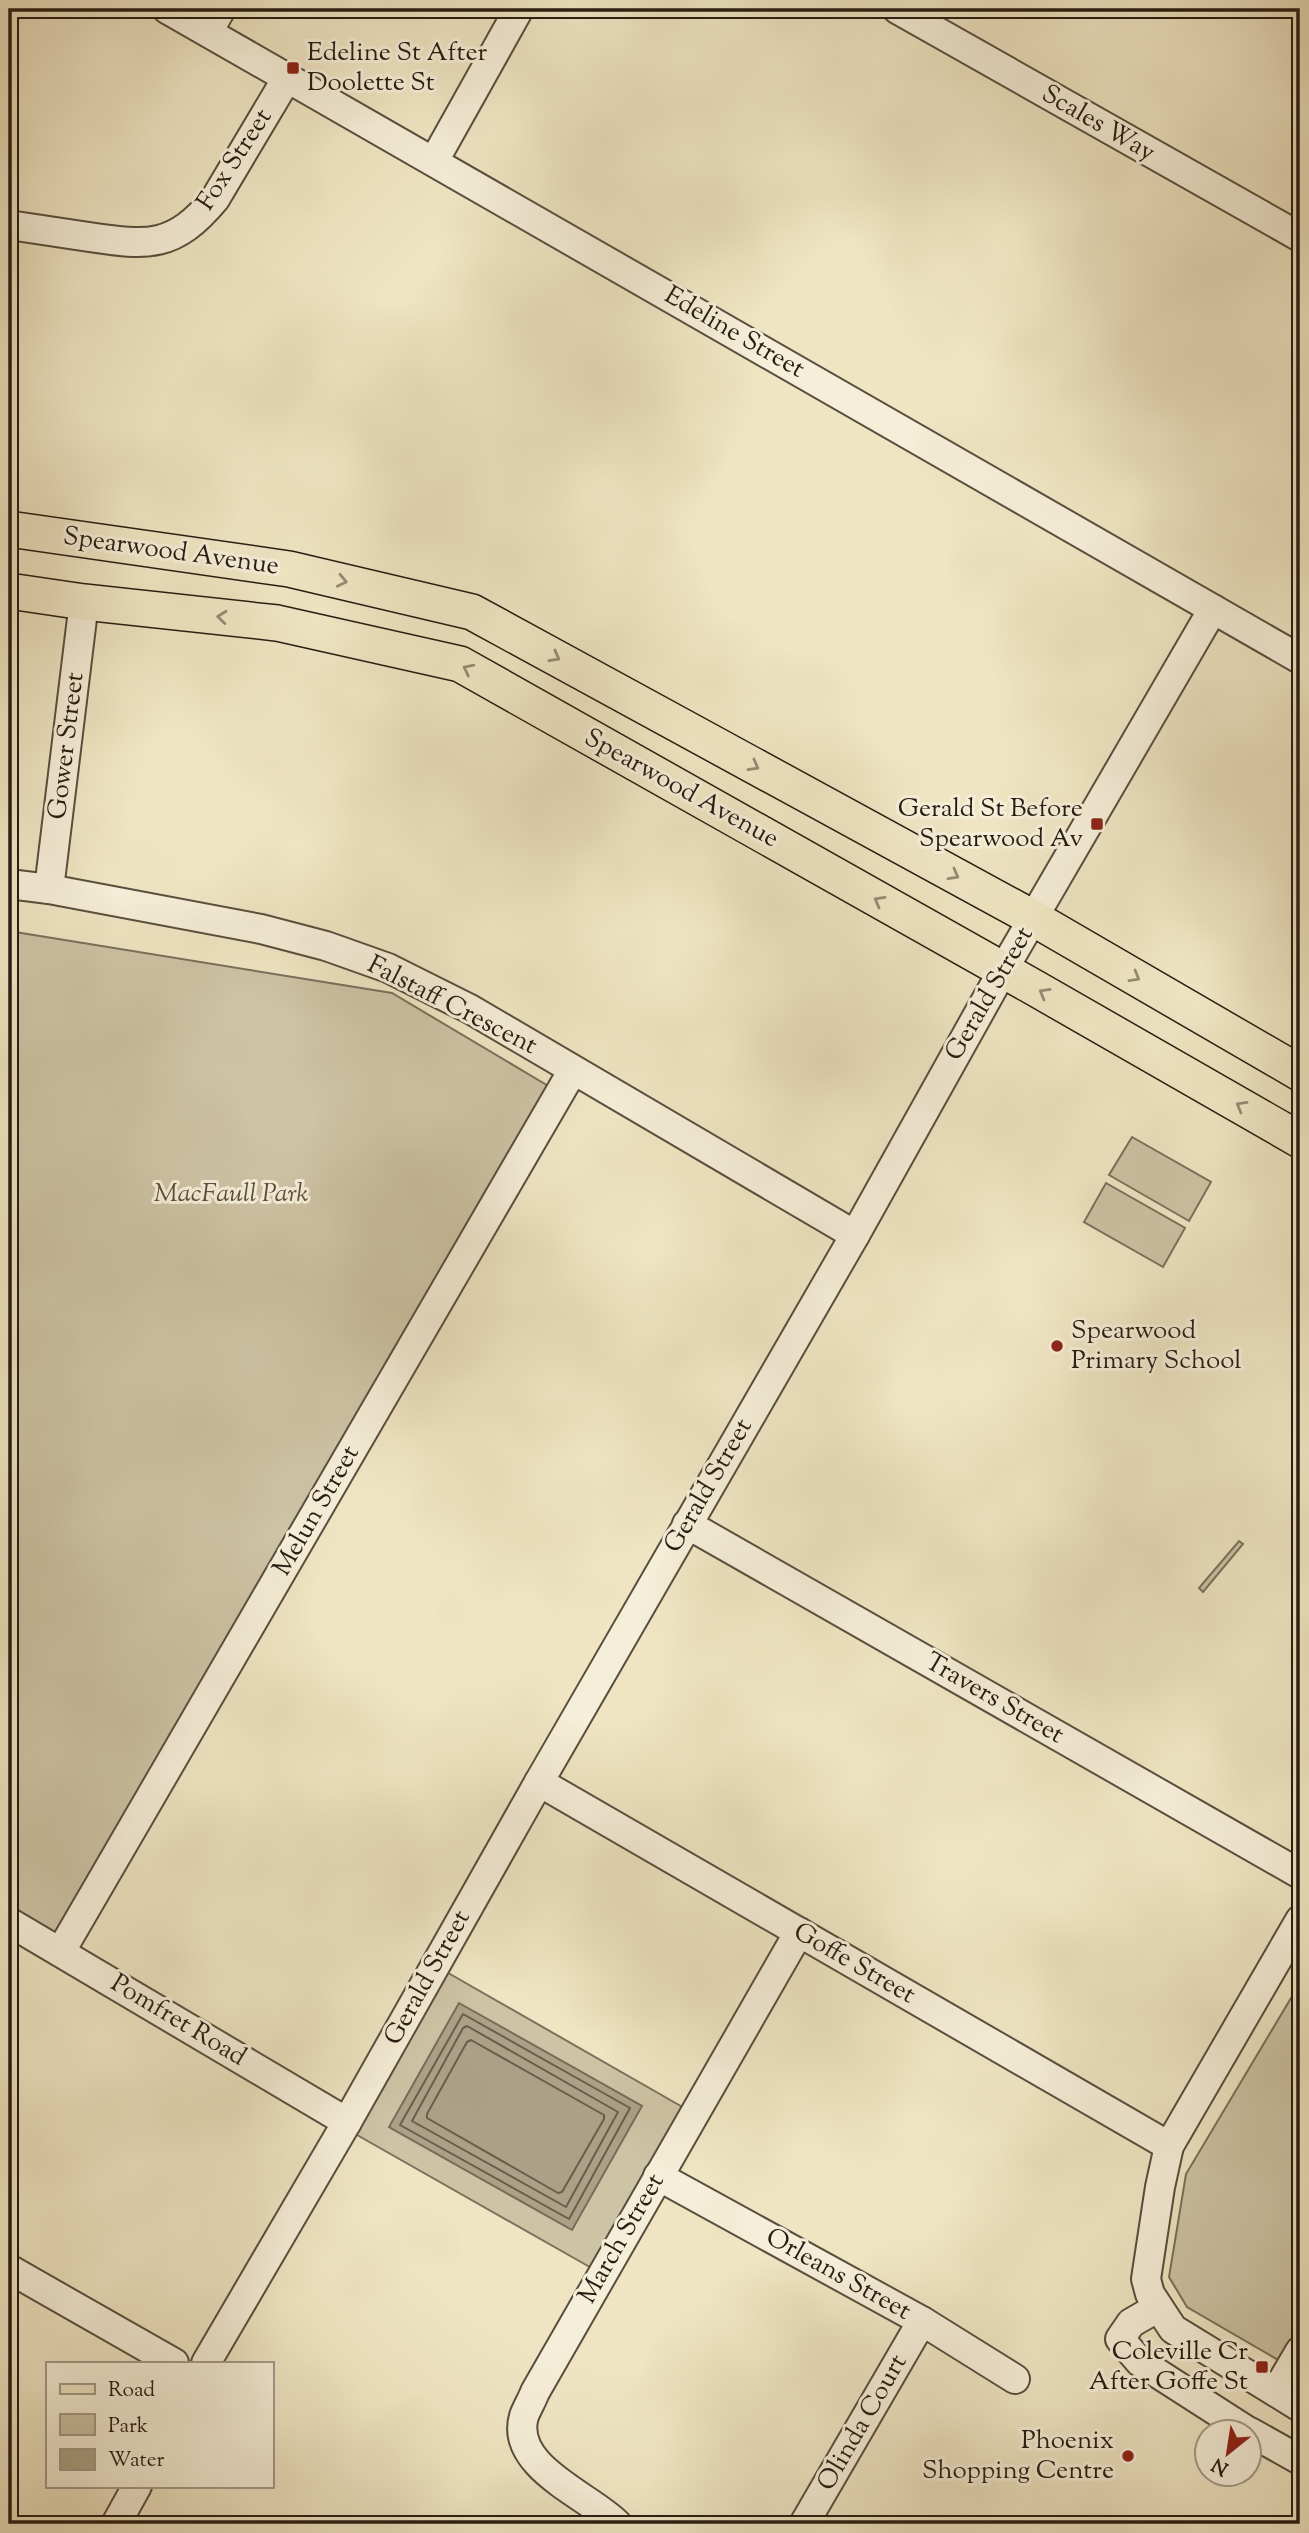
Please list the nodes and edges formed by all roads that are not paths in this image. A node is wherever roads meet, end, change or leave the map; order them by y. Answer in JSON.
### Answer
{"nodes":[{"id":1,"x":167,"y":9,"type":"edge"},
{"id":2,"x":519,"y":9,"type":"edge"},
{"id":3,"x":897,"y":9,"type":"edge"},
{"id":4,"x":215,"y":20,"type":"edge"},
{"id":5,"x":287,"y":78,"type":"junction"},
{"id":6,"x":434,"y":161,"type":"junction"},
{"id":7,"x":9,"y":225,"type":"edge"},
{"id":8,"x":1300,"y":237,"type":"edge"},
{"id":9,"x":9,"y":529,"type":"edge"},
{"id":10,"x":289,"y":569,"type":"junction"},
{"id":11,"x":9,"y":591,"type":"edge"},
{"id":12,"x":84,"y":602,"type":"junction"},
{"id":13,"x":1213,"y":609,"type":"junction"},
{"id":14,"x":277,"y":622,"type":"junction"},
{"id":15,"x":1300,"y":659,"type":"edge"},
{"id":16,"x":9,"y":884,"type":"edge"},
{"id":17,"x":49,"y":890,"type":"junction"},
{"id":18,"x":1033,"y":918,"type":"junction"},
{"id":19,"x":1003,"y":970,"type":"junction"},
{"id":20,"x":573,"y":1070,"type":"junction"},
{"id":21,"x":1300,"y":1073,"type":"edge"},
{"id":22,"x":1300,"y":1140,"type":"edge"},
{"id":23,"x":855,"y":1235,"type":"junction"},
{"id":24,"x":687,"y":1524,"type":"junction"},
{"id":25,"x":539,"y":1782,"type":"junction"},
{"id":26,"x":1300,"y":1874,"type":"edge"},
{"id":27,"x":1300,"y":1920,"type":"edge"},
{"id":28,"x":9,"y":1922,"type":"edge"},
{"id":29,"x":799,"y":1932,"type":"junction"},
{"id":30,"x":61,"y":1951,"type":"junction"},
{"id":31,"x":347,"y":2122,"type":"junction"},
{"id":32,"x":1169,"y":2146,"type":"junction"},
{"id":33,"x":658,"y":2176,"type":"junction"},
{"id":34,"x":9,"y":2269,"type":"edge"},
{"id":35,"x":1157,"y":2308,"type":"junction"},
{"id":36,"x":922,"y":2321,"type":"junction"},
{"id":37,"x":1300,"y":2351,"type":"edge"},
{"id":38,"x":172,"y":2362,"type":"edge"},
{"id":39,"x":207,"y":2362,"type":"edge"},
{"id":40,"x":1015,"y":2379,"type":"dead end"},
{"id":41,"x":1276,"y":2392,"type":"junction"},
{"id":42,"x":1300,"y":2407,"type":"edge"},
{"id":43,"x":1227,"y":2418,"type":"edge"},
{"id":44,"x":1264,"y":2440,"type":"edge"},
{"id":45,"x":1300,"y":2460,"type":"edge"},
{"id":46,"x":136,"y":2488,"type":"edge"},
{"id":47,"x":116,"y":2524,"type":"edge"},
{"id":48,"x":617,"y":2524,"type":"edge"},
{"id":49,"x":804,"y":2524,"type":"edge"}],
"edges":[{"from":1,"to":4,"type":"street","name":"Edeline Street"},
{"from":2,"to":6,"type":"street"},
{"from":3,"to":8,"type":"street","name":"Scales Way"},
{"from":4,"to":5,"type":"street","name":"Edeline Street"},
{"from":5,"to":6,"type":"street","name":"Edeline Street"},
{"from":5,"to":7,"type":"street","name":"Fox Street"},
{"from":6,"to":13,"type":"street","name":"Edeline Street"},
{"from":9,"to":10,"type":"main road","name":"Spearwood Avenue"},
{"from":10,"to":14,"type":"main road"},
{"from":10,"to":18,"type":"main road","name":"Spearwood Avenue","one_way":true},
{"from":11,"to":12,"type":"main road","name":"Spearwood Avenue"},
{"from":14,"to":12,"type":"main road","name":"Spearwood Avenue","one_way":true},
{"from":12,"to":17,"type":"street","name":"Gower Street"},
{"from":13,"to":15,"type":"street","name":"Edeline Street"},
{"from":13,"to":18,"type":"street","name":"Gerald Street"},
{"from":19,"to":14,"type":"main road","name":"Spearwood Avenue","one_way":true},
{"from":16,"to":17,"type":"street","name":"Falstaff Crescent"},
{"from":17,"to":20,"type":"street","name":"Falstaff Crescent"},
{"from":18,"to":19,"type":"street","name":"Gerald Street"},
{"from":18,"to":21,"type":"main road","name":"Spearwood Avenue","one_way":true},
{"from":22,"to":19,"type":"main road","name":"Spearwood Avenue","one_way":true},
{"from":19,"to":23,"type":"street","name":"Gerald Street"},
{"from":20,"to":23,"type":"street","name":"Falstaff Crescent"},
{"from":20,"to":30,"type":"street","name":"Melun Street"},
{"from":23,"to":24,"type":"street","name":"Gerald Street"},
{"from":24,"to":25,"type":"street","name":"Gerald Street"},
{"from":24,"to":26,"type":"street","name":"Travers Street"},
{"from":25,"to":29,"type":"street","name":"Goffe Street"},
{"from":25,"to":31,"type":"street","name":"Gerald Street"},
{"from":27,"to":32,"type":"street"},
{"from":28,"to":30,"type":"street","name":"Pomfret Road"},
{"from":29,"to":32,"type":"street","name":"Goffe Street"},
{"from":29,"to":33,"type":"street","name":"March Street"},
{"from":30,"to":31,"type":"street","name":"Pomfret Road"},
{"from":31,"to":39,"type":"street","name":"Gerald Street"},
{"from":32,"to":35,"type":"street"},
{"from":33,"to":36,"type":"street","name":"Orleans Street"},
{"from":33,"to":48,"type":"street","name":"March Street"},
{"from":34,"to":38,"type":"street"},
{"from":35,"to":41,"type":"street"},
{"from":35,"to":43,"type":"street"},
{"from":36,"to":40,"type":"street","name":"Orleans Street"},
{"from":36,"to":49,"type":"street","name":"Olinda Court"},
{"from":37,"to":41,"type":"street"},
{"from":41,"to":42,"type":"street"},
{"from":44,"to":45,"type":"street"},
{"from":46,"to":47,"type":"street"}]}
